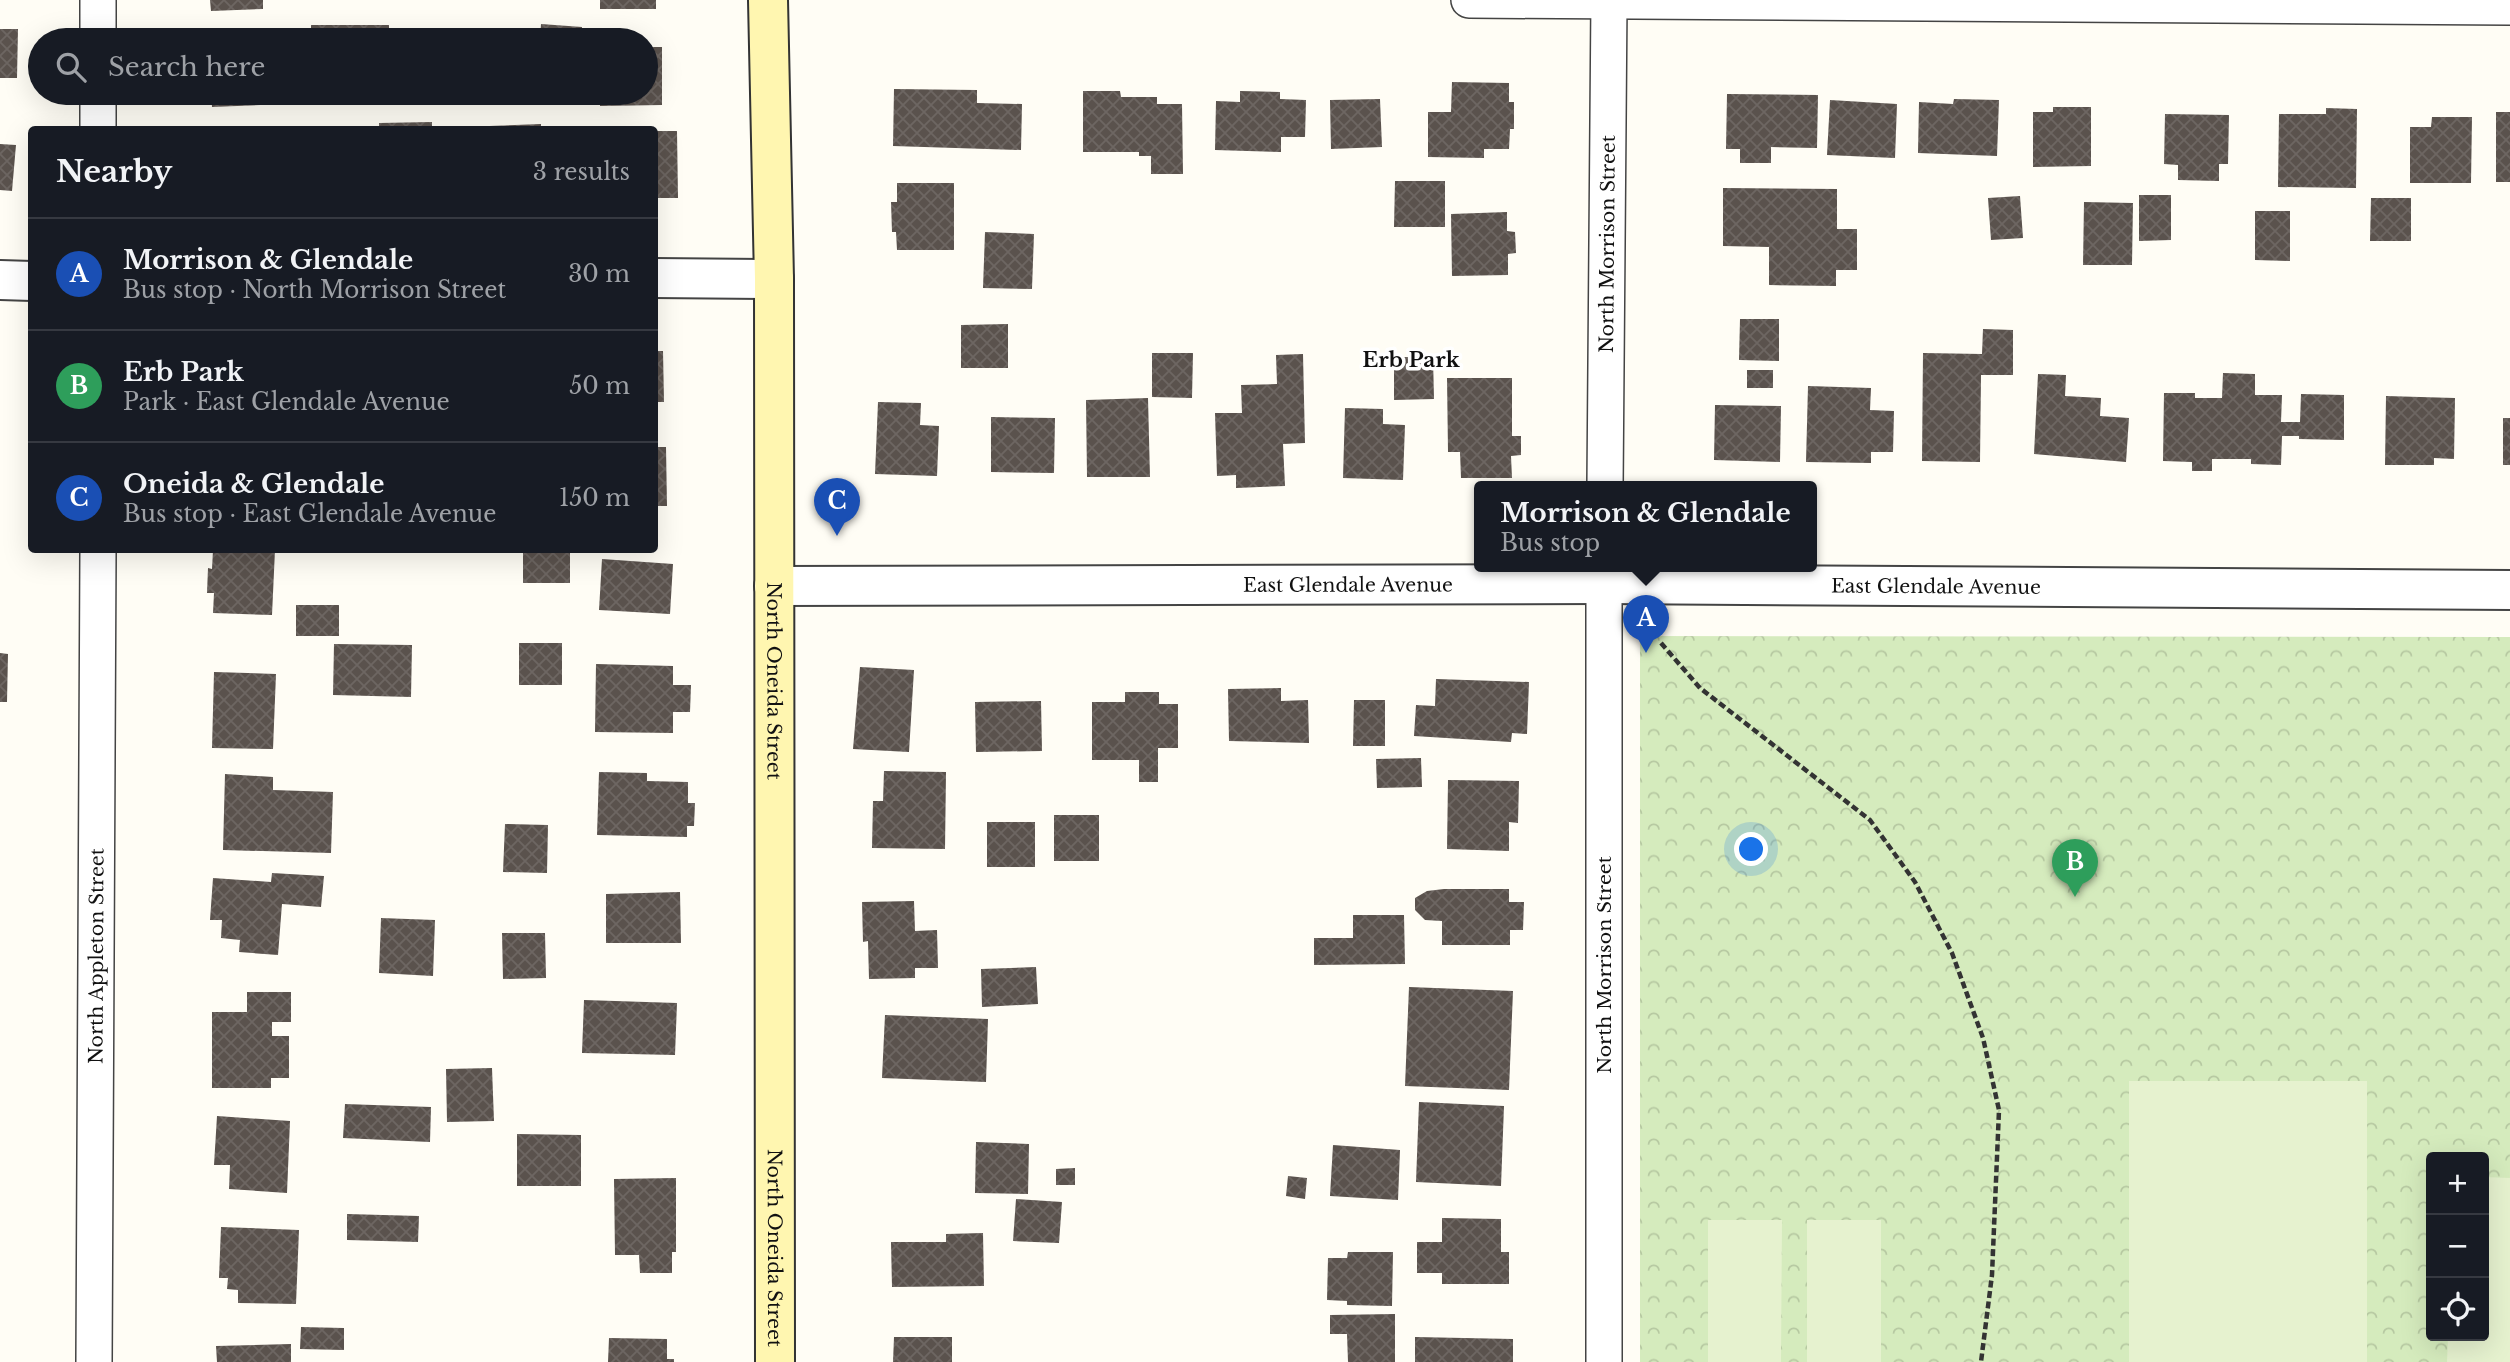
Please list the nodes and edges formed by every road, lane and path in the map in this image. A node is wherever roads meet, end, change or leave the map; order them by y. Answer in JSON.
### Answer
{"nodes":[{"id":1,"x":98,"y":0,"type":"edge"},
{"id":2,"x":768,"y":0,"type":"edge"},
{"id":3,"x":1469,"y":0,"type":"edge"},
{"id":4,"x":1609,"y":1,"type":"edge"},
{"id":5,"x":2510,"y":7,"type":"edge"},
{"id":6,"x":98,"y":28,"type":"edge"},
{"id":7,"x":98,"y":105,"type":"edge"},
{"id":8,"x":98,"y":126,"type":"edge"},
{"id":9,"x":658,"y":278,"type":"edge"},
{"id":10,"x":774,"y":279,"type":"junction"},
{"id":11,"x":0,"y":280,"type":"edge"},
{"id":12,"x":28,"y":281,"type":"edge"},
{"id":13,"x":1605,"y":481,"type":"edge"},
{"id":14,"x":98,"y":553,"type":"edge"},
{"id":15,"x":1604,"y":575,"type":"edge"},
{"id":16,"x":774,"y":586,"type":"junction"},
{"id":17,"x":2510,"y":590,"type":"edge"},
{"id":18,"x":1661,"y":643,"type":"dead end"},
{"id":19,"x":94,"y":1362,"type":"edge"},
{"id":20,"x":775,"y":1362,"type":"edge"},
{"id":21,"x":1604,"y":1362,"type":"edge"},
{"id":22,"x":1981,"y":1362,"type":"edge"}],
"edges":[{"from":1,"to":6,"type":"street"},
{"from":2,"to":10,"type":"main road","name":"North Oneida Street"},
{"from":3,"to":4,"type":"street"},
{"from":4,"to":5,"type":"street"},
{"from":4,"to":13,"type":"street","name":"North Morrison Street"},
{"from":7,"to":8,"type":"street"},
{"from":9,"to":10,"type":"street"},
{"from":10,"to":16,"type":"main road","name":"North Oneida Street"},
{"from":11,"to":12,"type":"street"},
{"from":14,"to":19,"type":"street","name":"North Appleton Street"},
{"from":15,"to":16,"type":"street","name":"East Glendale Avenue"},
{"from":15,"to":17,"type":"street","name":"East Glendale Avenue"},
{"from":15,"to":21,"type":"street","name":"North Morrison Street"},
{"from":16,"to":20,"type":"main road","name":"North Oneida Street"},
{"from":18,"to":22,"type":"path"}]}
